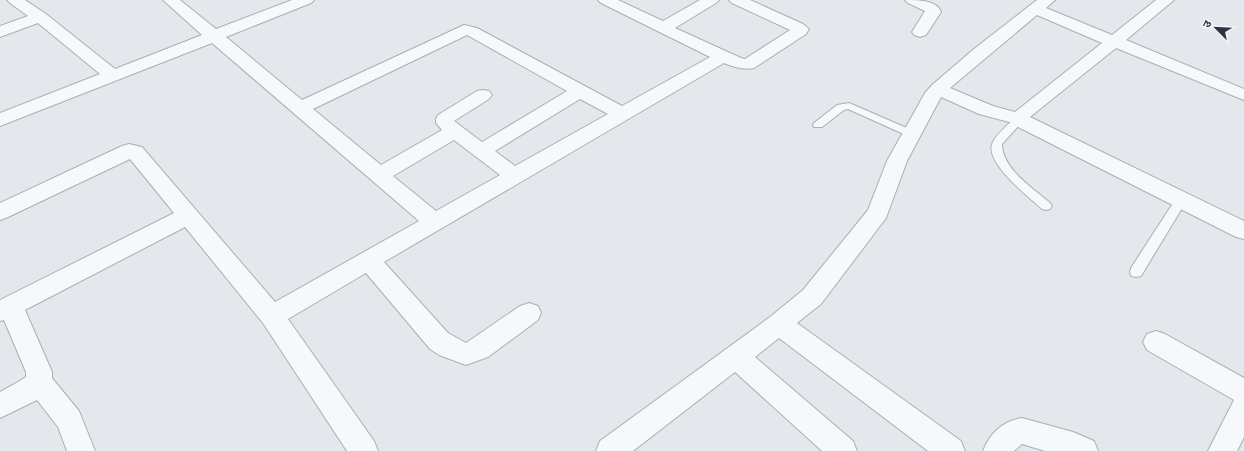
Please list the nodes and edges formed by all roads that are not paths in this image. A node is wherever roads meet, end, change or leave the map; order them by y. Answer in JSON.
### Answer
{"nodes":[{"id":1,"x":15,"y":0,"type":"edge"},
{"id":2,"x":171,"y":0,"type":"edge"},
{"id":3,"x":306,"y":0,"type":"edge"},
{"id":4,"x":606,"y":0,"type":"edge"},
{"id":5,"x":711,"y":0,"type":"edge"},
{"id":6,"x":737,"y":0,"type":"edge"},
{"id":7,"x":914,"y":0,"type":"edge"},
{"id":8,"x":1166,"y":0,"type":"edge"},
{"id":9,"x":1041,"y":5,"type":"edge"},
{"id":10,"x":40,"y":17,"type":"junction"},
{"id":11,"x":663,"y":28,"type":"junction"},
{"id":12,"x":0,"y":32,"type":"edge"},
{"id":13,"x":920,"y":32,"type":"dead end"},
{"id":14,"x":214,"y":36,"type":"junction"},
{"id":15,"x":1113,"y":42,"type":"junction"},
{"id":16,"x":723,"y":57,"type":"junction"},
{"id":17,"x":113,"y":76,"type":"junction"},
{"id":18,"x":938,"y":89,"type":"junction"},
{"id":19,"x":580,"y":91,"type":"junction"},
{"id":20,"x":1244,"y":95,"type":"edge"},
{"id":21,"x":482,"y":96,"type":"dead end"},
{"id":22,"x":300,"y":108,"type":"junction"},
{"id":23,"x":622,"y":114,"type":"junction"},
{"id":24,"x":1020,"y":119,"type":"junction"},
{"id":25,"x":0,"y":120,"type":"edge"},
{"id":26,"x":818,"y":125,"type":"dead end"},
{"id":27,"x":455,"y":131,"type":"junction"},
{"id":28,"x":912,"y":134,"type":"junction"},
{"id":29,"x":481,"y":151,"type":"junction"},
{"id":30,"x":379,"y":175,"type":"junction"},
{"id":31,"x":514,"y":176,"type":"junction"},
{"id":32,"x":1180,"y":200,"type":"junction"},
{"id":33,"x":1046,"y":206,"type":"dead end"},
{"id":34,"x":0,"y":212,"type":"edge"},
{"id":35,"x":188,"y":216,"type":"junction"},
{"id":36,"x":435,"y":222,"type":"junction"},
{"id":37,"x":1244,"y":231,"type":"edge"},
{"id":38,"x":368,"y":260,"type":"junction"},
{"id":39,"x":1136,"y":272,"type":"dead end"},
{"id":40,"x":5,"y":309,"type":"edge"},
{"id":41,"x":529,"y":313,"type":"dead end"},
{"id":42,"x":272,"y":316,"type":"junction"},
{"id":43,"x":779,"y":324,"type":"junction"},
{"id":44,"x":1156,"y":342,"type":"dead end"},
{"id":45,"x":736,"y":356,"type":"junction"},
{"id":46,"x":39,"y":382,"type":"junction"},
{"id":47,"x":1244,"y":392,"type":"edge"},
{"id":48,"x":0,"y":406,"type":"edge"},
{"id":49,"x":1244,"y":408,"type":"edge"},
{"id":50,"x":81,"y":451,"type":"edge"},
{"id":51,"x":364,"y":451,"type":"edge"},
{"id":52,"x":610,"y":451,"type":"edge"},
{"id":53,"x":843,"y":451,"type":"edge"},
{"id":54,"x":951,"y":451,"type":"edge"},
{"id":55,"x":997,"y":451,"type":"edge"},
{"id":56,"x":1084,"y":451,"type":"edge"},
{"id":57,"x":1222,"y":451,"type":"edge"}],
"edges":[{"from":1,"to":10,"type":"street"},
{"from":2,"to":14,"type":"street"},
{"from":3,"to":14,"type":"street"},
{"from":4,"to":11,"type":"street"},
{"from":5,"to":11,"type":"street"},
{"from":6,"to":16,"type":"street"},
{"from":7,"to":13,"type":"street"},
{"from":8,"to":15,"type":"street"},
{"from":9,"to":15,"type":"street"},
{"from":9,"to":18,"type":"street"},
{"from":10,"to":12,"type":"street"},
{"from":10,"to":17,"type":"street"},
{"from":11,"to":16,"type":"street"},
{"from":14,"to":17,"type":"street"},
{"from":14,"to":22,"type":"street"},
{"from":15,"to":20,"type":"street"},
{"from":15,"to":24,"type":"street"},
{"from":16,"to":23,"type":"street"},
{"from":17,"to":25,"type":"street"},
{"from":18,"to":24,"type":"street"},
{"from":18,"to":28,"type":"street"},
{"from":19,"to":22,"type":"street"},
{"from":19,"to":23,"type":"street"},
{"from":19,"to":29,"type":"street"},
{"from":21,"to":27,"type":"street"},
{"from":22,"to":30,"type":"street"},
{"from":23,"to":31,"type":"street"},
{"from":24,"to":32,"type":"street"},
{"from":24,"to":33,"type":"lane"},
{"from":26,"to":28,"type":"lane"},
{"from":27,"to":29,"type":"street"},
{"from":27,"to":30,"type":"street"},
{"from":28,"to":43,"type":"street"},
{"from":29,"to":31,"type":"street"},
{"from":30,"to":36,"type":"street"},
{"from":31,"to":36,"type":"street"},
{"from":32,"to":37,"type":"street"},
{"from":32,"to":39,"type":"lane"},
{"from":34,"to":35,"type":"street"},
{"from":35,"to":40,"type":"street"},
{"from":35,"to":42,"type":"street"},
{"from":36,"to":38,"type":"street"},
{"from":38,"to":41,"type":"street"},
{"from":38,"to":42,"type":"street"},
{"from":40,"to":46,"type":"street"},
{"from":42,"to":51,"type":"street"},
{"from":43,"to":45,"type":"street"},
{"from":43,"to":54,"type":"street"},
{"from":44,"to":47,"type":"street"},
{"from":45,"to":52,"type":"street"},
{"from":45,"to":53,"type":"street"},
{"from":46,"to":48,"type":"street"},
{"from":46,"to":50,"type":"street"},
{"from":49,"to":57,"type":"street"},
{"from":55,"to":56,"type":"street"}]}
